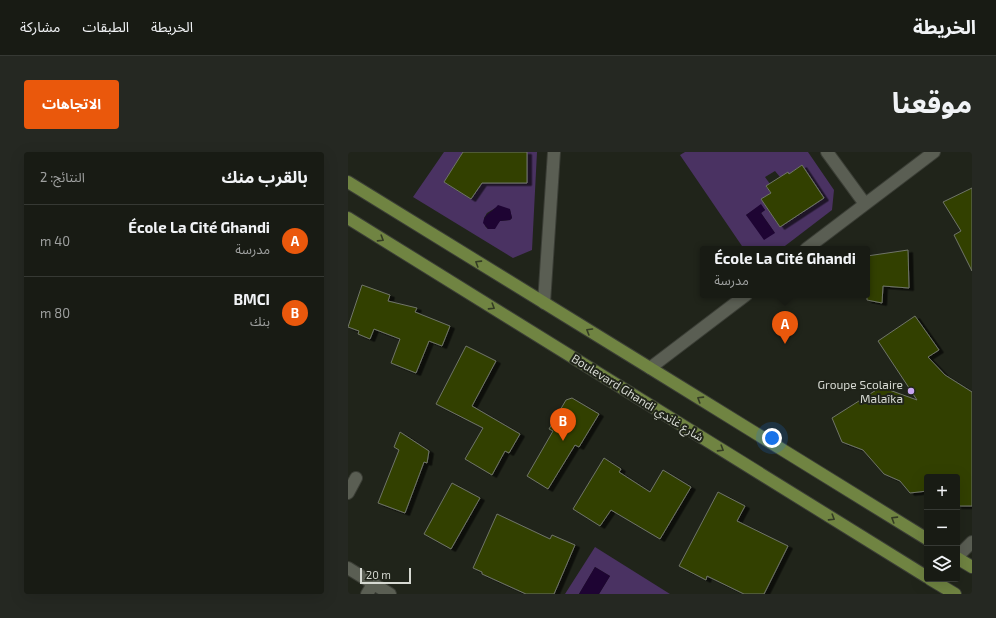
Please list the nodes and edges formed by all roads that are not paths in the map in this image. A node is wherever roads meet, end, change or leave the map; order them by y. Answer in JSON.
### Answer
{"nodes":[{"id":1,"x":554,"y":152,"type":"edge"},
{"id":2,"x":827,"y":152,"type":"edge"},
{"id":3,"x":934,"y":152,"type":"edge"},
{"id":4,"x":348,"y":182,"type":"edge"},
{"id":5,"x":866,"y":204,"type":"junction"},
{"id":6,"x":348,"y":218,"type":"edge"},
{"id":7,"x":810,"y":246,"type":"edge"},
{"id":8,"x":742,"y":298,"type":"edge"},
{"id":9,"x":544,"y":304,"type":"junction"},
{"id":10,"x":650,"y":368,"type":"junction"},
{"id":11,"x":356,"y":478,"type":"dead end"},
{"id":12,"x":348,"y":493,"type":"edge"},
{"id":13,"x":924,"y":537,"type":"edge"},
{"id":14,"x":972,"y":542,"type":"edge"},
{"id":15,"x":960,"y":554,"type":"edge"},
{"id":16,"x":960,"y":559,"type":"edge"},
{"id":17,"x":972,"y":567,"type":"edge"},
{"id":18,"x":348,"y":568,"type":"edge"},
{"id":19,"x":924,"y":575,"type":"edge"},
{"id":20,"x":935,"y":582,"type":"edge"},
{"id":21,"x":374,"y":584,"type":"junction"},
{"id":22,"x":367,"y":594,"type":"edge"},
{"id":23,"x":390,"y":594,"type":"edge"},
{"id":24,"x":955,"y":594,"type":"edge"}],
"edges":[{"from":1,"to":9,"type":"street"},
{"from":2,"to":5,"type":"street"},
{"from":3,"to":5,"type":"street"},
{"from":9,"to":4,"type":"main road","one_way":true},
{"from":5,"to":7,"type":"street"},
{"from":6,"to":19,"type":"main road","name":"Boulevard Ghandi شارع غاندي","one_way":true},
{"from":8,"to":10,"type":"street"},
{"from":10,"to":9,"type":"main road","one_way":true},
{"from":13,"to":10,"type":"main road","one_way":true},
{"from":11,"to":12,"type":"street"},
{"from":14,"to":15,"type":"street"},
{"from":16,"to":17,"type":"main road"},
{"from":18,"to":21,"type":"street"},
{"from":20,"to":24,"type":"main road"},
{"from":21,"to":22,"type":"street"},
{"from":21,"to":23,"type":"street"}]}
